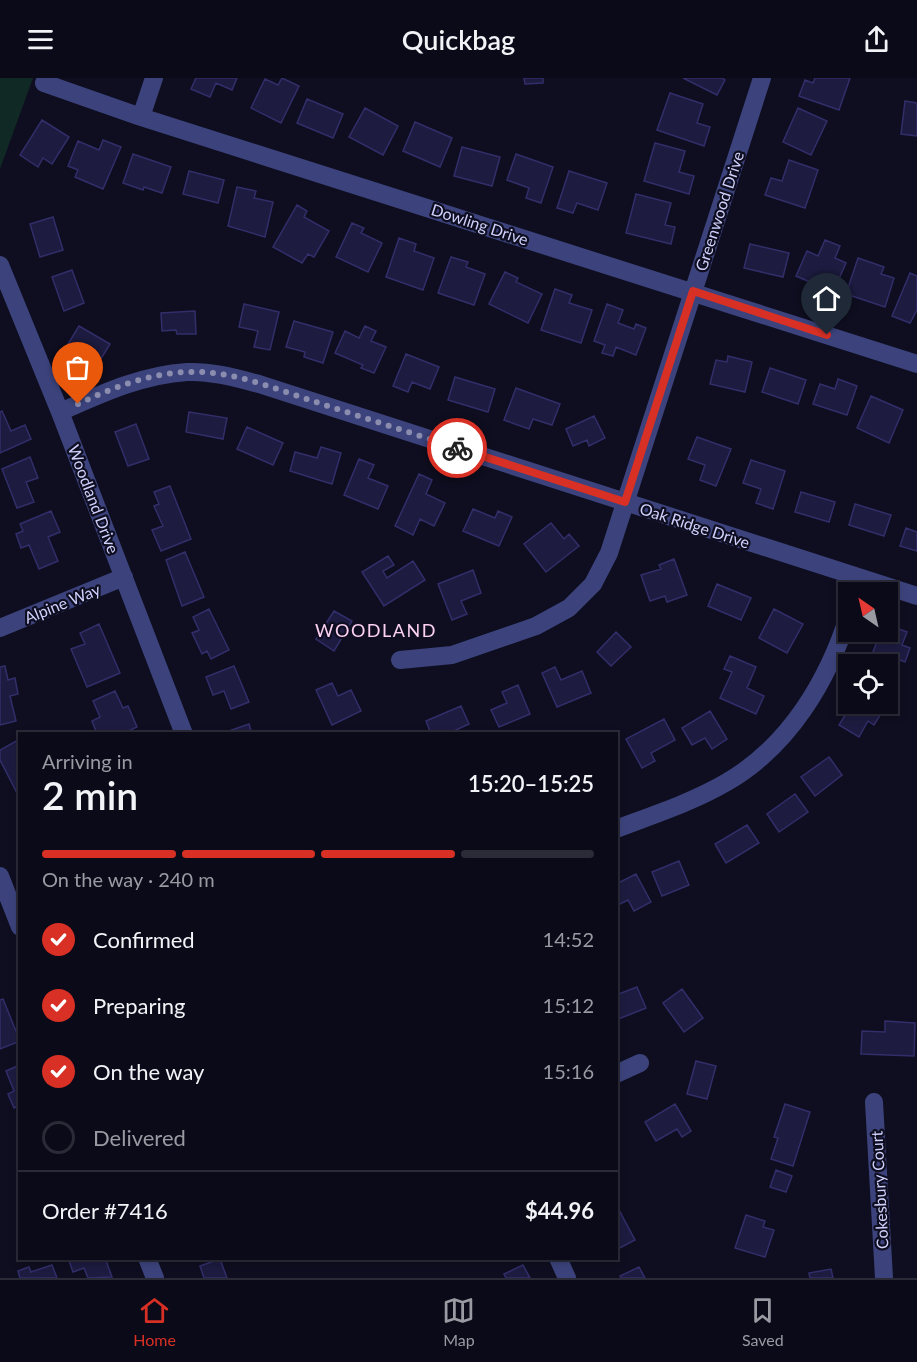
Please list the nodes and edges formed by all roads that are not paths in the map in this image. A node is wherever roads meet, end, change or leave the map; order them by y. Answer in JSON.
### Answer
{"nodes":[{"id":1,"x":154,"y":78,"type":"edge"},
{"id":2,"x":762,"y":78,"type":"edge"},
{"id":3,"x":45,"y":83,"type":"dead end"},
{"id":4,"x":141,"y":117,"type":"junction"},
{"id":5,"x":0,"y":265,"type":"edge"},
{"id":6,"x":693,"y":291,"type":"junction"},
{"id":7,"x":917,"y":364,"type":"edge"},
{"id":8,"x":60,"y":412,"type":"junction"},
{"id":9,"x":625,"y":502,"type":"junction"},
{"id":10,"x":124,"y":577,"type":"junction"},
{"id":11,"x":847,"y":582,"type":"edge"},
{"id":12,"x":898,"y":593,"type":"edge"},
{"id":13,"x":917,"y":597,"type":"edge"},
{"id":14,"x":0,"y":628,"type":"edge"},
{"id":15,"x":838,"y":642,"type":"edge"},
{"id":16,"x":400,"y":660,"type":"dead end"},
{"id":17,"x":183,"y":732,"type":"edge"},
{"id":18,"x":618,"y":828,"type":"edge"},
{"id":19,"x":0,"y":876,"type":"edge"},
{"id":20,"x":18,"y":922,"type":"edge"},
{"id":21,"x":640,"y":1064,"type":"dead end"},
{"id":22,"x":618,"y":1073,"type":"edge"},
{"id":23,"x":874,"y":1102,"type":"dead end"},
{"id":24,"x":148,"y":1260,"type":"edge"},
{"id":25,"x":559,"y":1260,"type":"edge"},
{"id":26,"x":155,"y":1278,"type":"edge"},
{"id":27,"x":567,"y":1278,"type":"edge"},
{"id":28,"x":884,"y":1278,"type":"edge"}],
"edges":[{"from":1,"to":4,"type":"street"},
{"from":2,"to":6,"type":"street","name":"Greenwood Drive"},
{"from":3,"to":4,"type":"street","name":"Dowling Drive"},
{"from":4,"to":6,"type":"street","name":"Dowling Drive"},
{"from":5,"to":8,"type":"street","name":"Woodland Drive"},
{"from":6,"to":7,"type":"street","name":"Dowling Drive"},
{"from":6,"to":9,"type":"street","name":"Greenwood Drive"},
{"from":8,"to":9,"type":"street","name":"Oak Ridge Drive"},
{"from":8,"to":10,"type":"street","name":"Woodland Drive"},
{"from":9,"to":11,"type":"street","name":"Oak Ridge Drive"},
{"from":9,"to":16,"type":"street","name":"Greenwood Drive"},
{"from":10,"to":14,"type":"street","name":"Alpine Way"},
{"from":10,"to":17,"type":"street","name":"Woodland Drive"},
{"from":12,"to":13,"type":"street","name":"Oak Ridge Drive"},
{"from":15,"to":18,"type":"street"},
{"from":19,"to":20,"type":"street"},
{"from":21,"to":22,"type":"street"},
{"from":23,"to":28,"type":"street","name":"Cokesbury Court"},
{"from":24,"to":26,"type":"street"},
{"from":25,"to":27,"type":"street"}]}
